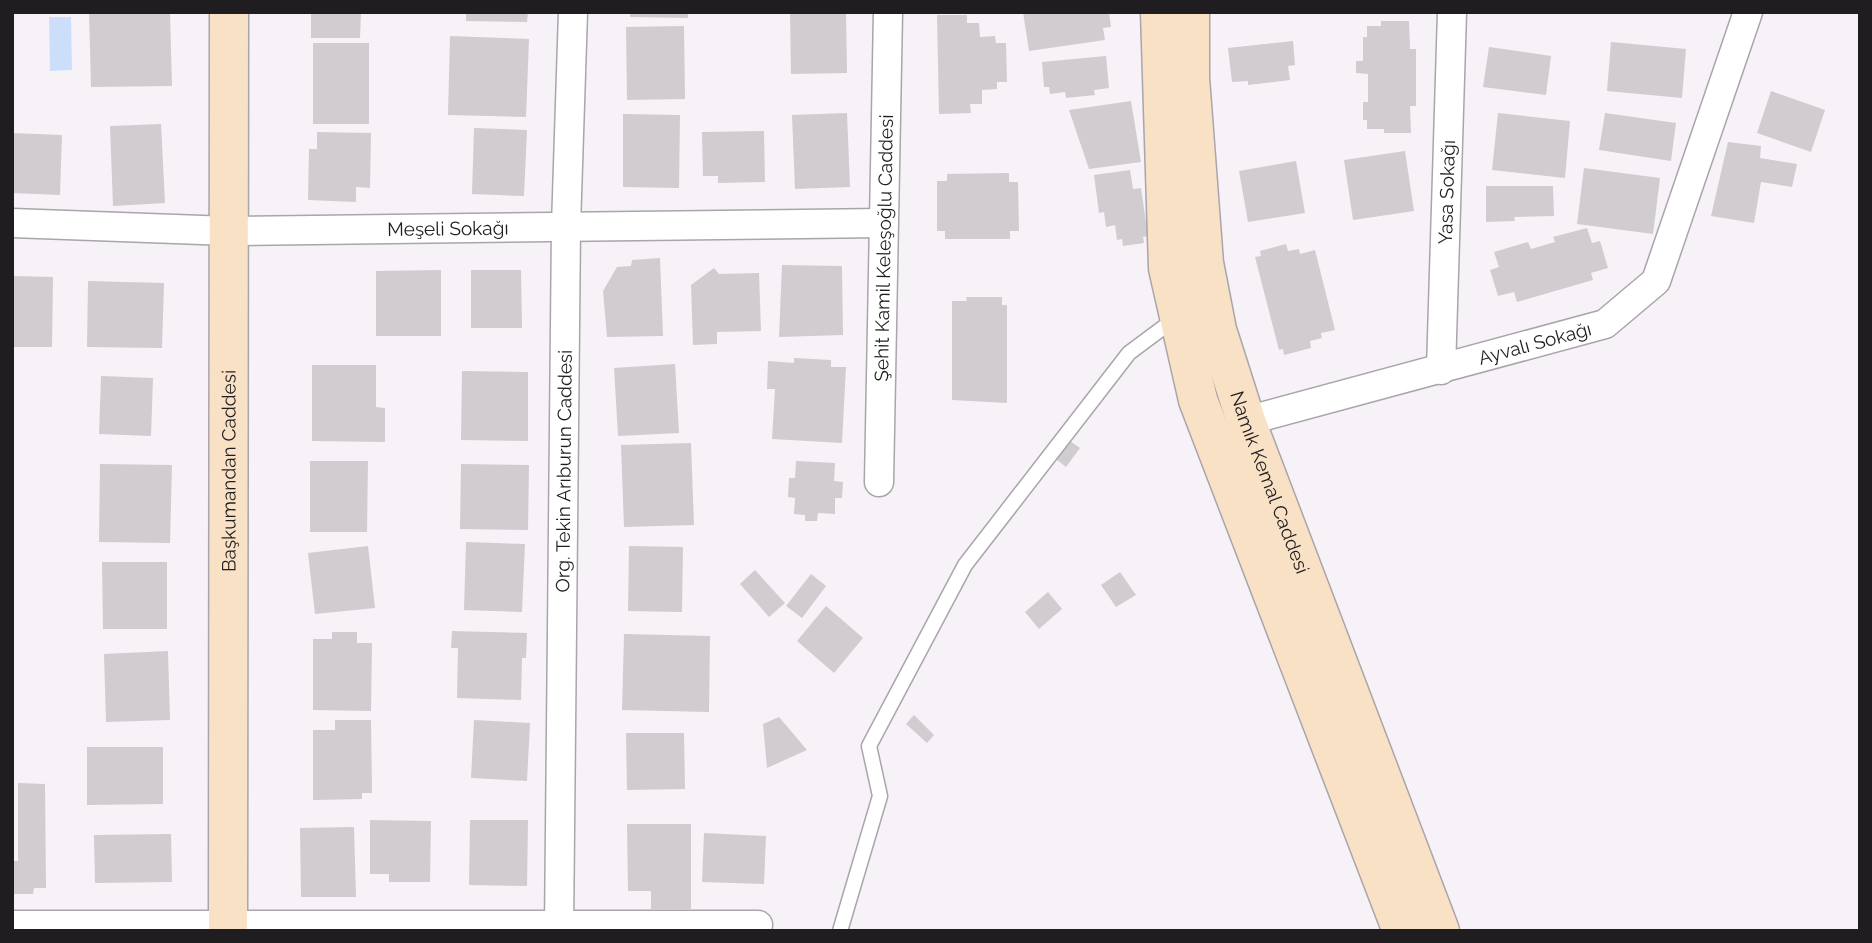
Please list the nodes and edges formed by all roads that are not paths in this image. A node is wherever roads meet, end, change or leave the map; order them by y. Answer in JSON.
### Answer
{"nodes":[{"id":1,"x":229,"y":12,"type":"edge"},
{"id":2,"x":573,"y":12,"type":"edge"},
{"id":3,"x":888,"y":12,"type":"edge"},
{"id":4,"x":1160,"y":12,"type":"edge"},
{"id":5,"x":1190,"y":12,"type":"edge"},
{"id":6,"x":1452,"y":12,"type":"edge"},
{"id":7,"x":1748,"y":12,"type":"edge"},
{"id":8,"x":12,"y":223,"type":"edge"},
{"id":9,"x":883,"y":223,"type":"junction"},
{"id":10,"x":566,"y":226,"type":"junction"},
{"id":11,"x":229,"y":231,"type":"junction"},
{"id":12,"x":1179,"y":317,"type":"junction"},
{"id":13,"x":1441,"y":370,"type":"junction"},
{"id":14,"x":1246,"y":421,"type":"junction"},
{"id":15,"x":879,"y":482,"type":"dead end"},
{"id":16,"x":12,"y":925,"type":"edge"},
{"id":17,"x":758,"y":925,"type":"dead end"},
{"id":18,"x":228,"y":929,"type":"edge"},
{"id":19,"x":559,"y":929,"type":"edge"},
{"id":20,"x":841,"y":931,"type":"edge"},
{"id":21,"x":1402,"y":931,"type":"edge"},
{"id":22,"x":1440,"y":931,"type":"edge"}],
"edges":[{"from":1,"to":11,"type":"street","name":"Başkumandan Caddesi"},
{"from":2,"to":10,"type":"street","name":"Org. Tekin Arıburun Caddesi"},
{"from":3,"to":9,"type":"street","name":"Şehit Kamil Keleşoğlu Caddesi"},
{"from":4,"to":12,"type":"street","name":"Namık Kemal Caddesi"},
{"from":5,"to":14,"type":"street","name":"Namık Kemal Caddesi"},
{"from":6,"to":13,"type":"street","name":"Yasa Sokağı"},
{"from":7,"to":13,"type":"street","name":"Ayvalı Sokağı"},
{"from":8,"to":11,"type":"street","name":"Meşeli Sokağı"},
{"from":9,"to":10,"type":"street","name":"Meşeli Sokağı"},
{"from":9,"to":15,"type":"street","name":"Şehit Kamil Keleşoğlu Caddesi"},
{"from":10,"to":11,"type":"street","name":"Meşeli Sokağı"},
{"from":10,"to":19,"type":"street","name":"Org. Tekin Arıburun Caddesi"},
{"from":11,"to":18,"type":"street","name":"Başkumandan Caddesi"},
{"from":12,"to":20,"type":"lane"},
{"from":12,"to":21,"type":"street","name":"Namık Kemal Caddesi"},
{"from":13,"to":14,"type":"street","name":"Ayvalı Sokağı"},
{"from":14,"to":22,"type":"street","name":"Namık Kemal Caddesi"},
{"from":16,"to":18,"type":"street"},
{"from":17,"to":19,"type":"street"},
{"from":18,"to":19,"type":"street"}]}
